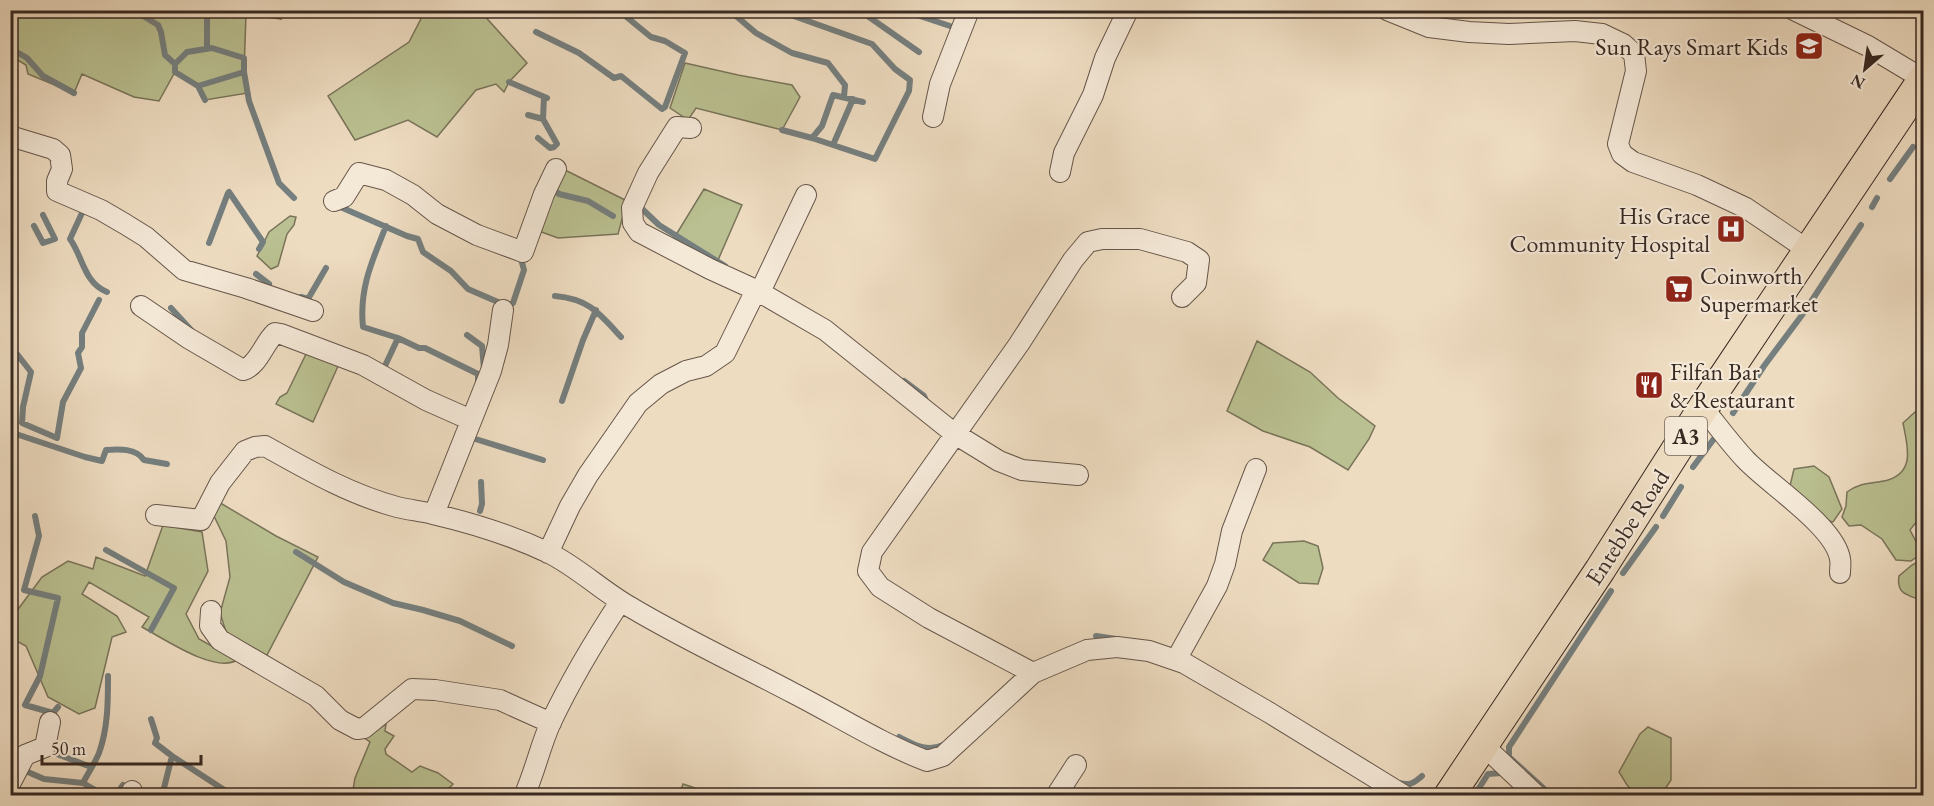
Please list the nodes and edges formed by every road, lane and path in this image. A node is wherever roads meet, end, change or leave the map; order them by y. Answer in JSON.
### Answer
{"nodes":[{"id":1,"x":969,"y":10,"type":"edge"},
{"id":2,"x":1128,"y":10,"type":"edge"},
{"id":3,"x":1387,"y":10,"type":"edge"},
{"id":4,"x":1794,"y":10,"type":"edge"},
{"id":5,"x":1923,"y":78,"type":"edge"},
{"id":6,"x":933,"y":117,"type":"dead end"},
{"id":7,"x":691,"y":128,"type":"dead end"},
{"id":8,"x":10,"y":136,"type":"edge"},
{"id":9,"x":556,"y":169,"type":"dead end"},
{"id":10,"x":1060,"y":172,"type":"dead end"},
{"id":11,"x":806,"y":195,"type":"dead end"},
{"id":12,"x":334,"y":201,"type":"dead end"},
{"id":13,"x":1808,"y":250,"type":"junction"},
{"id":14,"x":758,"y":291,"type":"junction"},
{"id":15,"x":1182,"y":297,"type":"dead end"},
{"id":16,"x":141,"y":306,"type":"dead end"},
{"id":17,"x":503,"y":310,"type":"dead end"},
{"id":18,"x":313,"y":311,"type":"dead end"},
{"id":19,"x":1703,"y":408,"type":"junction"},
{"id":20,"x":471,"y":420,"type":"junction"},
{"id":21,"x":955,"y":434,"type":"junction"},
{"id":22,"x":1256,"y":469,"type":"dead end"},
{"id":23,"x":1078,"y":475,"type":"dead end"},
{"id":24,"x":434,"y":514,"type":"junction"},
{"id":25,"x":156,"y":515,"type":"dead end"},
{"id":26,"x":548,"y":553,"type":"junction"},
{"id":27,"x":1840,"y":573,"type":"dead end"},
{"id":28,"x":620,"y":602,"type":"junction"},
{"id":29,"x":211,"y":611,"type":"dead end"},
{"id":30,"x":1176,"y":660,"type":"junction"},
{"id":31,"x":1033,"y":673,"type":"junction"},
{"id":32,"x":50,"y":722,"type":"dead end"},
{"id":33,"x":551,"y":723,"type":"junction"},
{"id":34,"x":1483,"y":745,"type":"junction"},
{"id":35,"x":1076,"y":765,"type":"dead end"},
{"id":36,"x":10,"y":784,"type":"edge"},
{"id":37,"x":524,"y":795,"type":"edge"},
{"id":38,"x":1056,"y":795,"type":"edge"},
{"id":39,"x":1405,"y":795,"type":"edge"},
{"id":40,"x":1449,"y":795,"type":"edge"},
{"id":41,"x":1537,"y":795,"type":"edge"}],
"edges":[{"from":1,"to":6,"type":"street"},
{"from":2,"to":10,"type":"street"},
{"from":3,"to":13,"type":"street"},
{"from":4,"to":5,"type":"street"},
{"from":5,"to":13,"type":"main road","name":"Entebbe Road","number":"A3"},
{"from":7,"to":14,"type":"street"},
{"from":8,"to":18,"type":"street"},
{"from":9,"to":12,"type":"street"},
{"from":11,"to":14,"type":"street"},
{"from":13,"to":19,"type":"main road","name":"Entebbe Road","number":"A3"},
{"from":14,"to":21,"type":"street"},
{"from":14,"to":26,"type":"street"},
{"from":15,"to":21,"type":"street"},
{"from":16,"to":20,"type":"street"},
{"from":17,"to":20,"type":"street"},
{"from":19,"to":27,"type":"street"},
{"from":19,"to":34,"type":"main road","name":"Entebbe Road","number":"A3"},
{"from":20,"to":24,"type":"street"},
{"from":21,"to":23,"type":"street"},
{"from":21,"to":31,"type":"street"},
{"from":22,"to":30,"type":"street"},
{"from":24,"to":25,"type":"street"},
{"from":24,"to":26,"type":"street"},
{"from":26,"to":28,"type":"street"},
{"from":28,"to":31,"type":"street"},
{"from":28,"to":33,"type":"street"},
{"from":29,"to":33,"type":"street"},
{"from":30,"to":31,"type":"street"},
{"from":30,"to":39,"type":"street"},
{"from":32,"to":36,"type":"street"},
{"from":33,"to":37,"type":"street"},
{"from":34,"to":40,"type":"main road","name":"Entebbe Road","number":"A3"},
{"from":34,"to":41,"type":"street"},
{"from":35,"to":38,"type":"street"}]}
